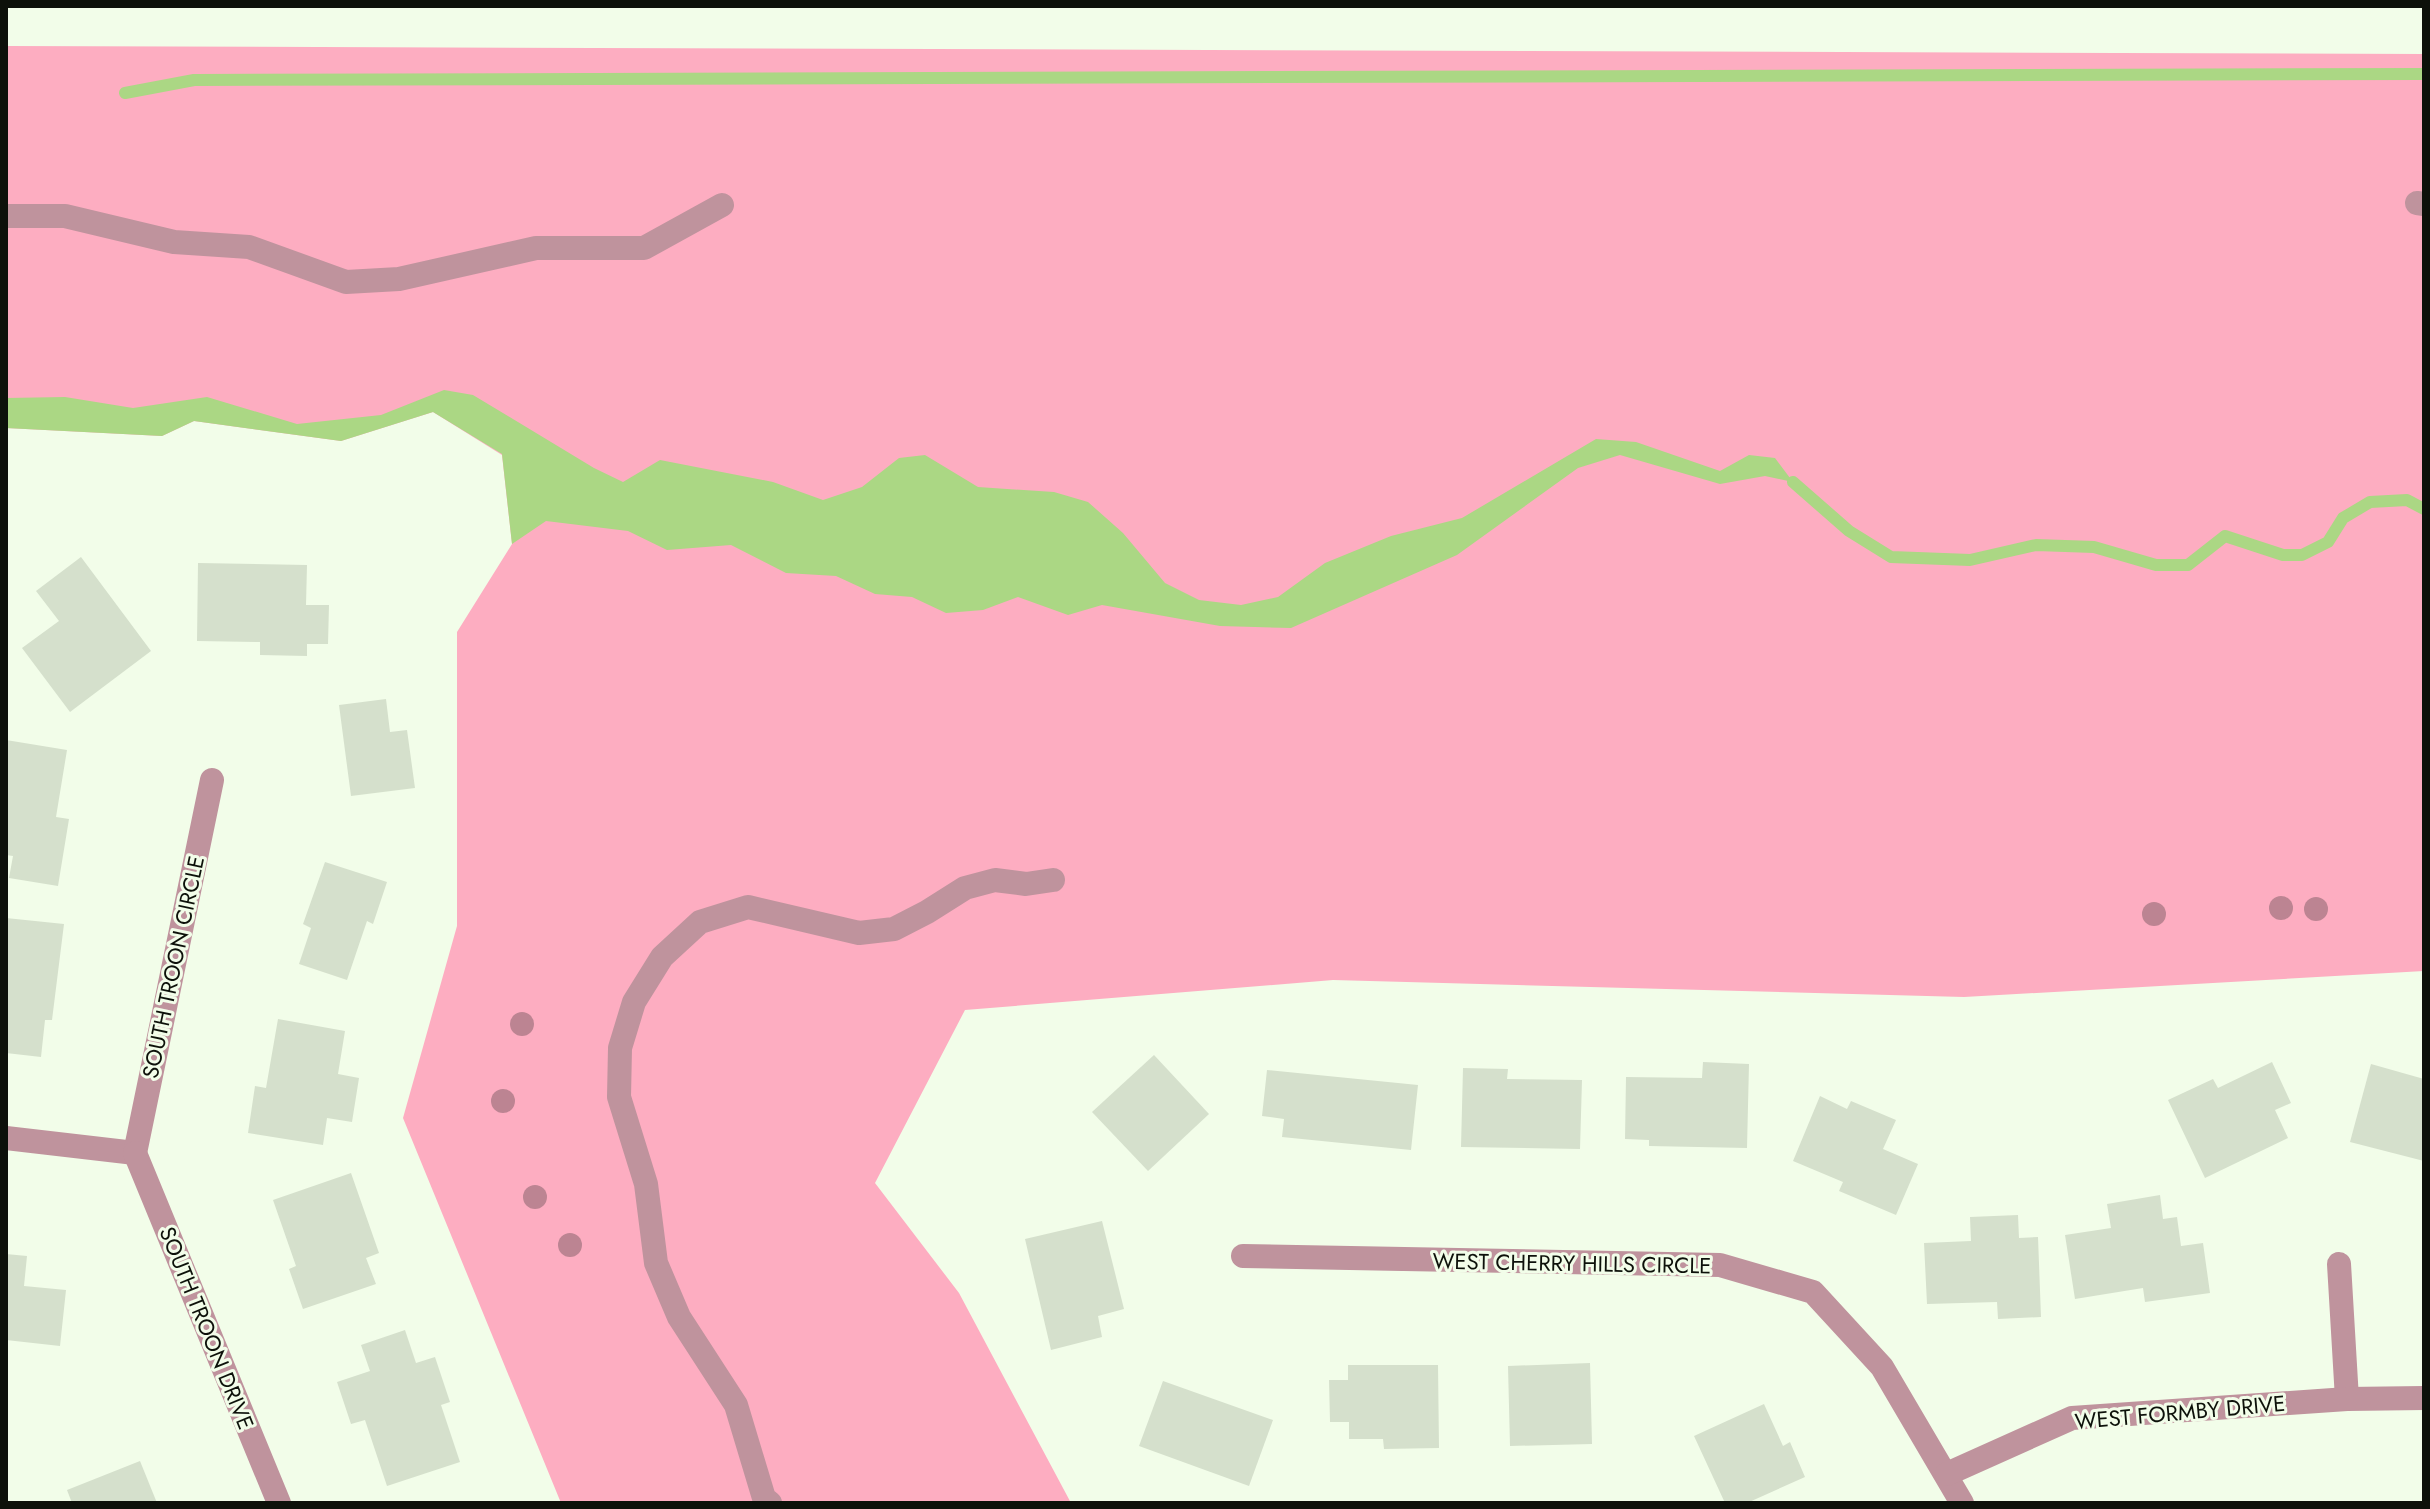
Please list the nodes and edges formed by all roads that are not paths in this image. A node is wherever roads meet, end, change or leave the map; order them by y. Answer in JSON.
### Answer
{"nodes":[{"id":1,"x":722,"y":205,"type":"dead end"},
{"id":2,"x":6,"y":216,"type":"edge"},
{"id":3,"x":212,"y":780,"type":"dead end"},
{"id":4,"x":1053,"y":880,"type":"dead end"},
{"id":5,"x":6,"y":1138,"type":"edge"},
{"id":6,"x":135,"y":1153,"type":"junction"},
{"id":7,"x":1243,"y":1256,"type":"dead end"},
{"id":8,"x":2339,"y":1264,"type":"dead end"},
{"id":9,"x":2424,"y":1398,"type":"edge"},
{"id":10,"x":2347,"y":1399,"type":"junction"},
{"id":11,"x":1947,"y":1474,"type":"junction"},
{"id":12,"x":279,"y":1503,"type":"edge"},
{"id":13,"x":770,"y":1503,"type":"edge"},
{"id":14,"x":1962,"y":1503,"type":"edge"}],
"edges":[{"from":1,"to":2,"type":"street"},
{"from":3,"to":6,"type":"street","name":"SOUTH TROON CIRCLE"},
{"from":4,"to":13,"type":"street"},
{"from":5,"to":6,"type":"street"},
{"from":6,"to":12,"type":"street","name":"SOUTH TROON DRIVE"},
{"from":7,"to":11,"type":"street","name":"WEST CHERRY HILLS CIRCLE"},
{"from":8,"to":10,"type":"street"},
{"from":9,"to":10,"type":"street","name":"WEST FORMBY DRIVE"},
{"from":10,"to":11,"type":"street","name":"WEST FORMBY DRIVE"},
{"from":11,"to":14,"type":"street","name":"WEST CHERRY HILLS CIRCLE"}]}
